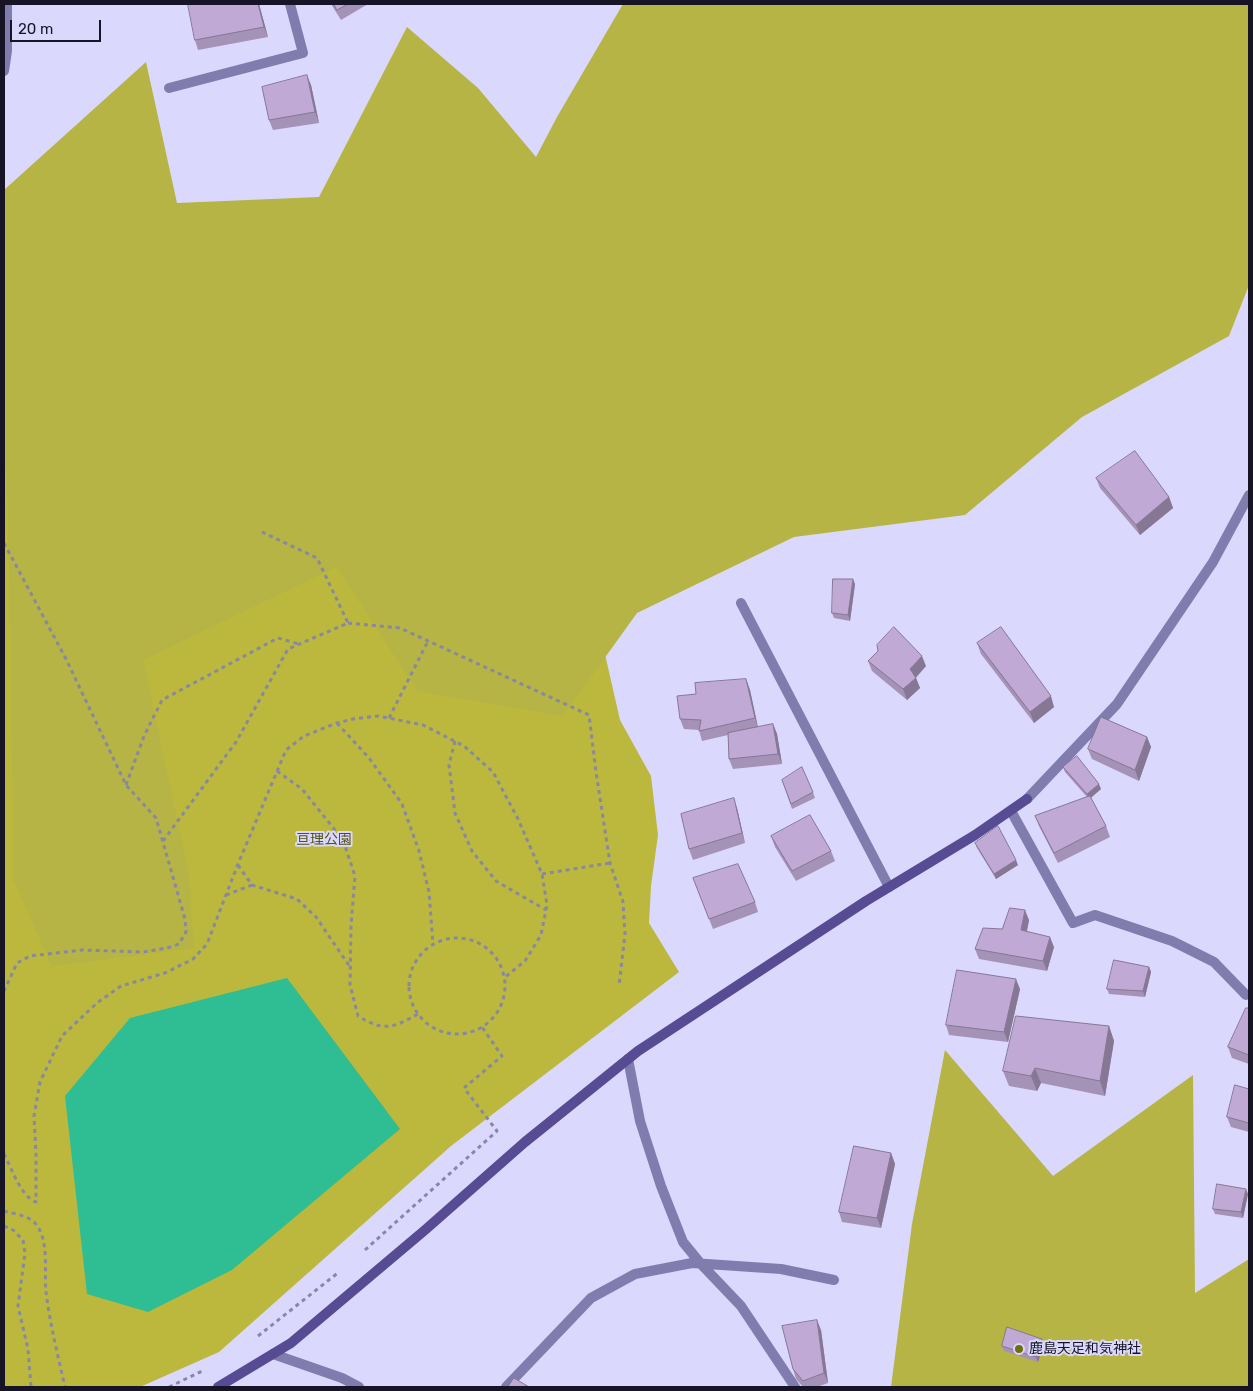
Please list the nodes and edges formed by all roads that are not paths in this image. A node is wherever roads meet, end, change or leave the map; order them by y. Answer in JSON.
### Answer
{"nodes":[{"id":1,"x":7,"y":4,"type":"edge"},
{"id":2,"x":290,"y":4,"type":"edge"},
{"id":3,"x":4,"y":70,"type":"edge"},
{"id":4,"x":169,"y":88,"type":"dead end"},
{"id":5,"x":1249,"y":495,"type":"edge"},
{"id":6,"x":741,"y":603,"type":"dead end"},
{"id":7,"x":1010,"y":810,"type":"junction"},
{"id":8,"x":889,"y":887,"type":"junction"},
{"id":9,"x":1246,"y":995,"type":"dead end"},
{"id":10,"x":628,"y":1059,"type":"junction"},
{"id":11,"x":700,"y":1264,"type":"junction"},
{"id":12,"x":834,"y":1280,"type":"dead end"},
{"id":13,"x":273,"y":1354,"type":"junction"},
{"id":14,"x":218,"y":1387,"type":"edge"},
{"id":15,"x":360,"y":1387,"type":"edge"},
{"id":16,"x":506,"y":1387,"type":"edge"},
{"id":17,"x":795,"y":1387,"type":"edge"}],
"edges":[{"from":1,"to":3,"type":"street"},
{"from":2,"to":4,"type":"street"},
{"from":5,"to":7,"type":"street"},
{"from":6,"to":8,"type":"street"},
{"from":7,"to":8,"type":"street"},
{"from":7,"to":9,"type":"street"},
{"from":8,"to":10,"type":"street"},
{"from":10,"to":11,"type":"street"},
{"from":10,"to":13,"type":"street"},
{"from":11,"to":12,"type":"street"},
{"from":11,"to":16,"type":"street"},
{"from":11,"to":17,"type":"street"},
{"from":13,"to":14,"type":"street"},
{"from":13,"to":15,"type":"street"}]}
